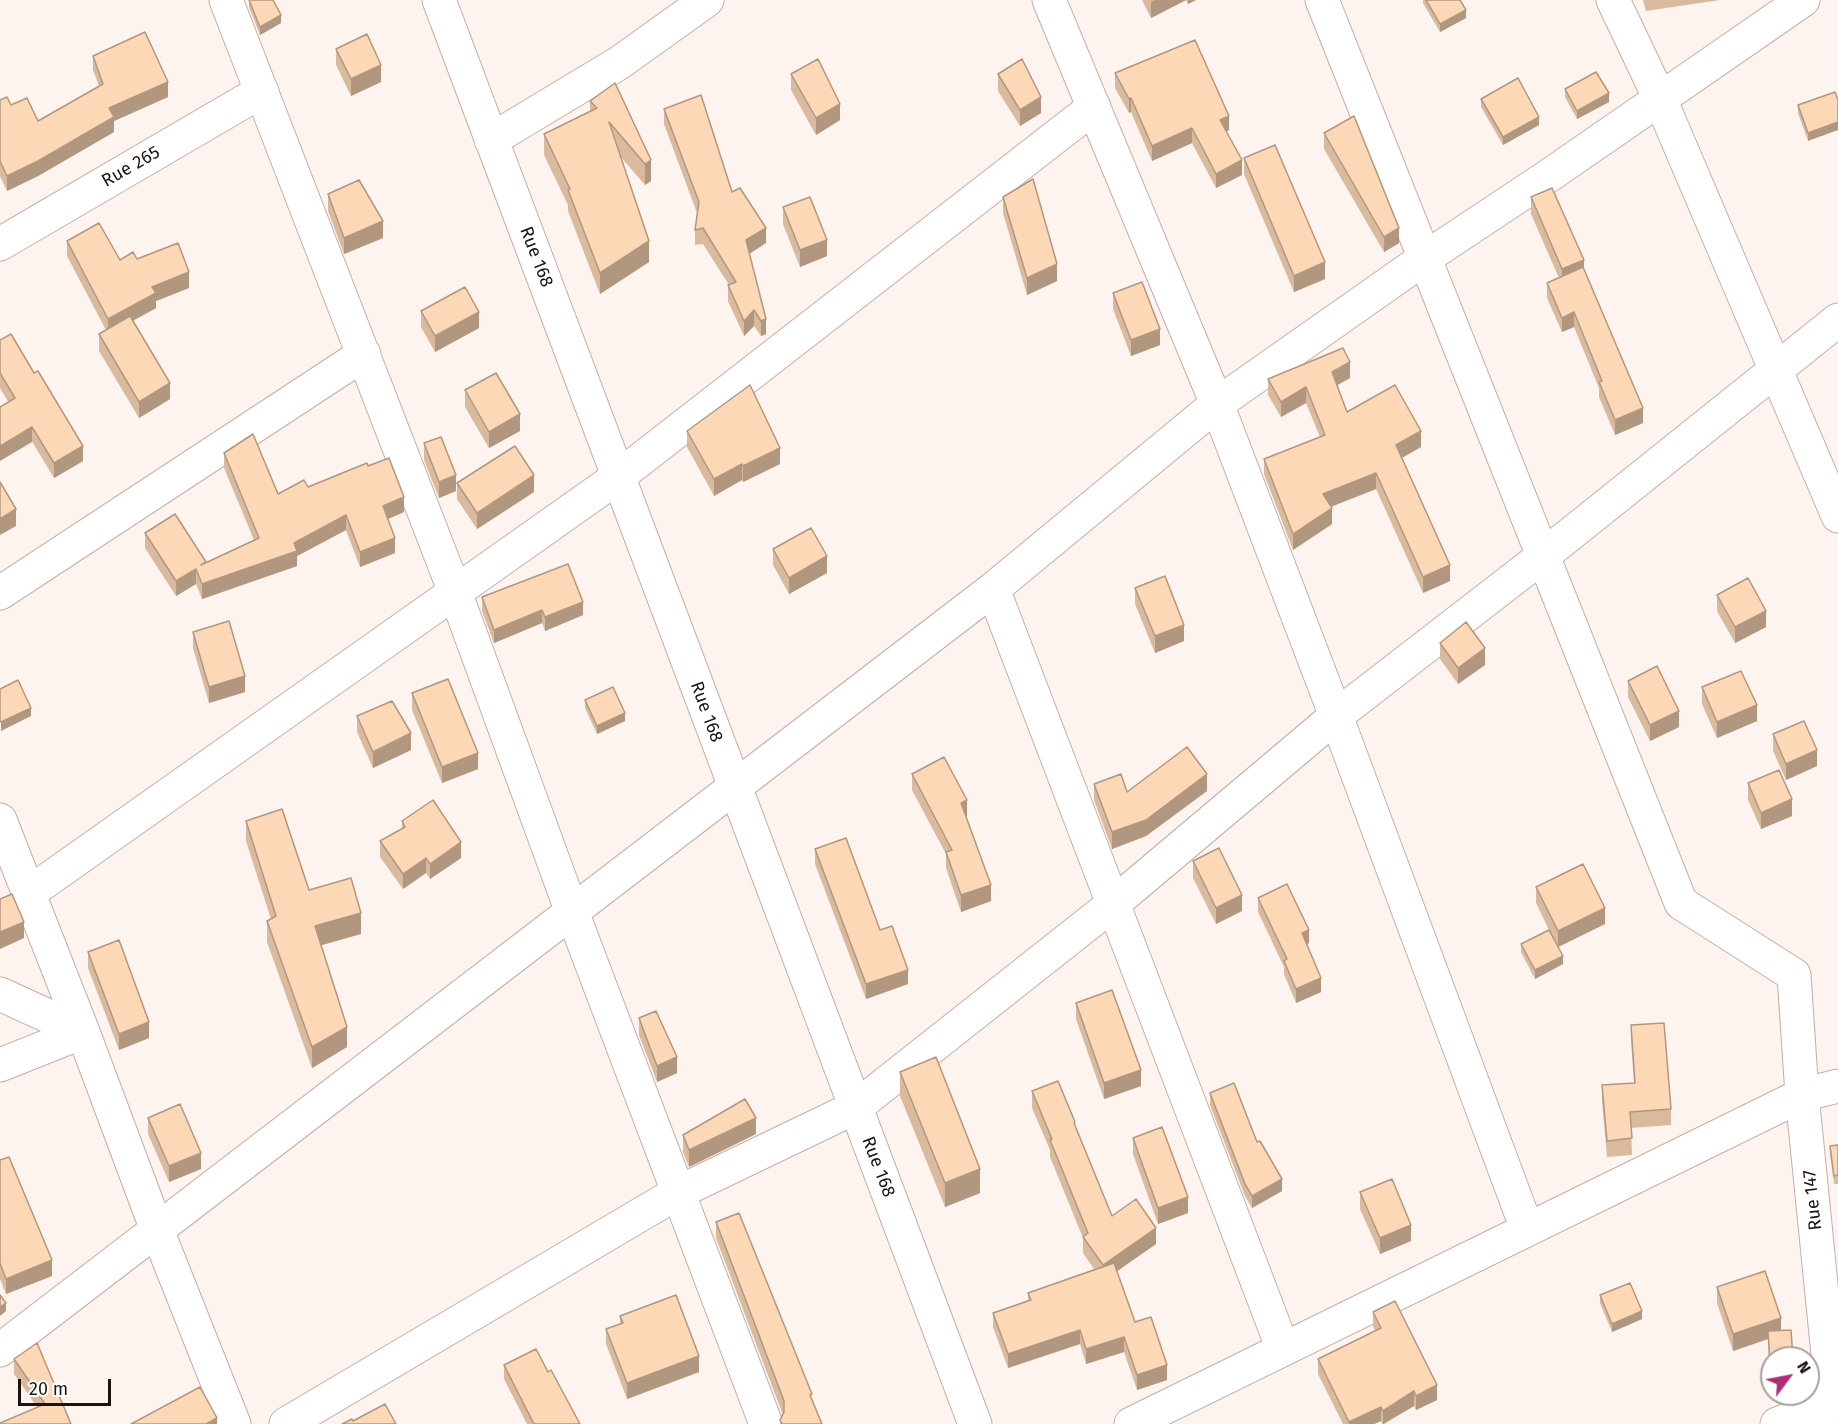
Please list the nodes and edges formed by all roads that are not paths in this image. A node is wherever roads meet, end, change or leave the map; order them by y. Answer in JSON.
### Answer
{"nodes":[{"id":1,"x":226,"y":0,"type":"edge"},
{"id":2,"x":439,"y":0,"type":"edge"},
{"id":3,"x":706,"y":0,"type":"edge"},
{"id":4,"x":1049,"y":0,"type":"edge"},
{"id":5,"x":1322,"y":0,"type":"edge"},
{"id":6,"x":1613,"y":0,"type":"edge"},
{"id":7,"x":1803,"y":0,"type":"edge"},
{"id":8,"x":262,"y":91,"type":"junction"},
{"id":9,"x":1660,"y":99,"type":"junction"},
{"id":10,"x":1094,"y":107,"type":"junction"},
{"id":11,"x":491,"y":140,"type":"junction"},
{"id":12,"x":0,"y":244,"type":"edge"},
{"id":13,"x":1425,"y":258,"type":"junction"},
{"id":14,"x":1838,"y":320,"type":"edge"},
{"id":15,"x":364,"y":354,"type":"junction"},
{"id":16,"x":1776,"y":370,"type":"junction"},
{"id":17,"x":1217,"y":404,"type":"junction"},
{"id":18,"x":618,"y":477,"type":"junction"},
{"id":19,"x":1838,"y":516,"type":"edge"},
{"id":20,"x":1543,"y":556,"type":"junction"},
{"id":21,"x":993,"y":589,"type":"junction"},
{"id":22,"x":455,"y":592,"type":"junction"},
{"id":23,"x":0,"y":593,"type":"edge"},
{"id":24,"x":1336,"y":716,"type":"junction"},
{"id":25,"x":734,"y":788,"type":"junction"},
{"id":26,"x":0,"y":820,"type":"edge"},
{"id":27,"x":29,"y":893,"type":"junction"},
{"id":28,"x":1113,"y":904,"type":"junction"},
{"id":29,"x":572,"y":912,"type":"junction"},
{"id":30,"x":0,"y":994,"type":"edge"},
{"id":31,"x":83,"y":1032,"type":"junction"},
{"id":32,"x":0,"y":1065,"type":"edge"},
{"id":33,"x":1838,"y":1086,"type":"edge"},
{"id":34,"x":1802,"y":1095,"type":"junction"},
{"id":35,"x":856,"y":1107,"type":"junction"},
{"id":36,"x":677,"y":1193,"type":"junction"},
{"id":37,"x":1527,"y":1229,"type":"junction"},
{"id":38,"x":157,"y":1230,"type":"junction"},
{"id":39,"x":1283,"y":1349,"type":"junction"},
{"id":40,"x":0,"y":1350,"type":"edge"},
{"id":41,"x":1835,"y":1408,"type":"edge"},
{"id":42,"x":234,"y":1424,"type":"edge"},
{"id":43,"x":286,"y":1424,"type":"edge"},
{"id":44,"x":766,"y":1424,"type":"edge"},
{"id":45,"x":975,"y":1424,"type":"edge"},
{"id":46,"x":1131,"y":1424,"type":"edge"},
{"id":47,"x":1777,"y":1424,"type":"edge"}],
"edges":[{"from":1,"to":8,"type":"street"},
{"from":2,"to":11,"type":"street","name":"Rue 168"},
{"from":3,"to":11,"type":"street"},
{"from":4,"to":10,"type":"street"},
{"from":5,"to":13,"type":"street"},
{"from":6,"to":9,"type":"street"},
{"from":7,"to":9,"type":"street"},
{"from":8,"to":12,"type":"street","name":"Rue 265"},
{"from":8,"to":15,"type":"street"},
{"from":9,"to":13,"type":"street"},
{"from":9,"to":16,"type":"street"},
{"from":10,"to":17,"type":"street"},
{"from":10,"to":18,"type":"street"},
{"from":11,"to":18,"type":"street","name":"Rue 168"},
{"from":13,"to":17,"type":"street"},
{"from":13,"to":20,"type":"street"},
{"from":14,"to":16,"type":"street"},
{"from":15,"to":22,"type":"street"},
{"from":15,"to":23,"type":"street"},
{"from":16,"to":19,"type":"street"},
{"from":16,"to":20,"type":"street"},
{"from":17,"to":21,"type":"street"},
{"from":17,"to":24,"type":"street"},
{"from":18,"to":22,"type":"street"},
{"from":18,"to":25,"type":"street","name":"Rue 168"},
{"from":20,"to":24,"type":"street"},
{"from":20,"to":34,"type":"street","name":"Rue 147"},
{"from":21,"to":25,"type":"street"},
{"from":21,"to":28,"type":"street"},
{"from":22,"to":27,"type":"street"},
{"from":22,"to":29,"type":"street"},
{"from":24,"to":28,"type":"street"},
{"from":24,"to":37,"type":"street"},
{"from":25,"to":29,"type":"street"},
{"from":25,"to":35,"type":"street","name":"Rue 168"},
{"from":26,"to":27,"type":"street"},
{"from":27,"to":31,"type":"street"},
{"from":28,"to":35,"type":"street"},
{"from":28,"to":39,"type":"street"},
{"from":29,"to":36,"type":"street"},
{"from":29,"to":38,"type":"street"},
{"from":30,"to":31,"type":"street"},
{"from":31,"to":32,"type":"street"},
{"from":31,"to":38,"type":"street"},
{"from":33,"to":34,"type":"street"},
{"from":34,"to":37,"type":"street"},
{"from":34,"to":41,"type":"street","name":"Rue 147"},
{"from":35,"to":36,"type":"street"},
{"from":35,"to":45,"type":"street","name":"Rue 168"},
{"from":36,"to":43,"type":"street"},
{"from":36,"to":44,"type":"street"},
{"from":37,"to":39,"type":"street"},
{"from":38,"to":40,"type":"street"},
{"from":38,"to":42,"type":"street"},
{"from":39,"to":46,"type":"street"},
{"from":41,"to":47,"type":"street"}]}
